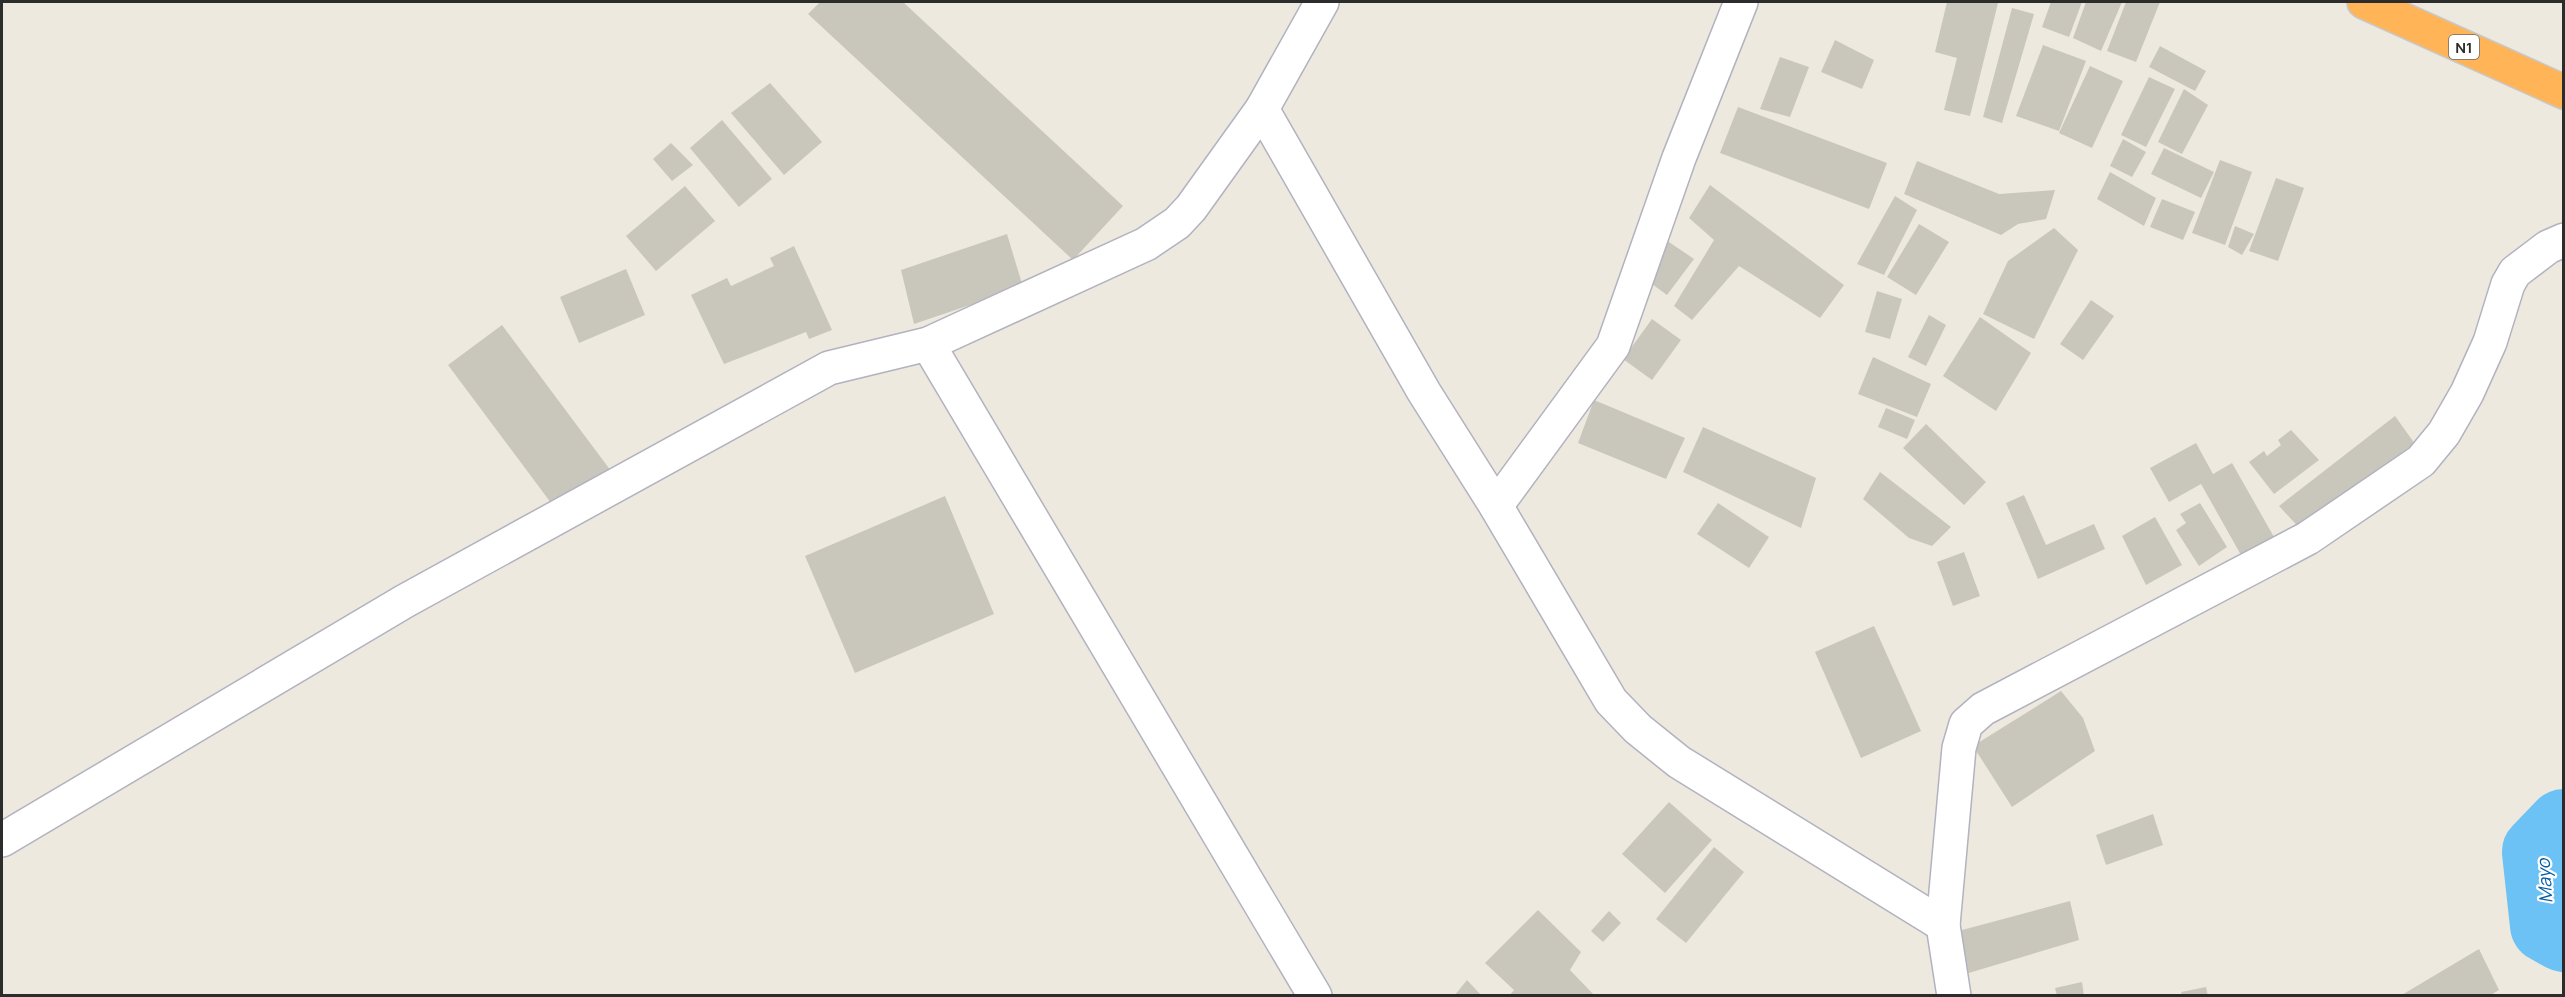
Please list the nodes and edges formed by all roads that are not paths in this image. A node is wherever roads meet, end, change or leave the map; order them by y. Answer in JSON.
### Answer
{"nodes":[{"id":1,"x":1322,"y":2,"type":"edge"},
{"id":2,"x":1741,"y":2,"type":"edge"},
{"id":3,"x":2364,"y":2,"type":"edge"},
{"id":4,"x":2564,"y":92,"type":"edge"},
{"id":5,"x":1262,"y":108,"type":"junction"},
{"id":6,"x":2564,"y":240,"type":"edge"},
{"id":7,"x":928,"y":345,"type":"junction"},
{"id":8,"x":1496,"y":506,"type":"junction"},
{"id":9,"x":2,"y":840,"type":"edge"},
{"id":10,"x":1943,"y":925,"type":"junction"},
{"id":11,"x":1315,"y":996,"type":"edge"},
{"id":12,"x":1954,"y":996,"type":"edge"}],
"edges":[{"from":1,"to":5,"type":"street"},
{"from":2,"to":8,"type":"street"},
{"from":3,"to":4,"type":"highway","number":"N1"},
{"from":5,"to":7,"type":"street"},
{"from":5,"to":8,"type":"street"},
{"from":6,"to":10,"type":"street"},
{"from":7,"to":9,"type":"street"},
{"from":7,"to":11,"type":"street"},
{"from":8,"to":10,"type":"street"},
{"from":10,"to":12,"type":"street"}]}
